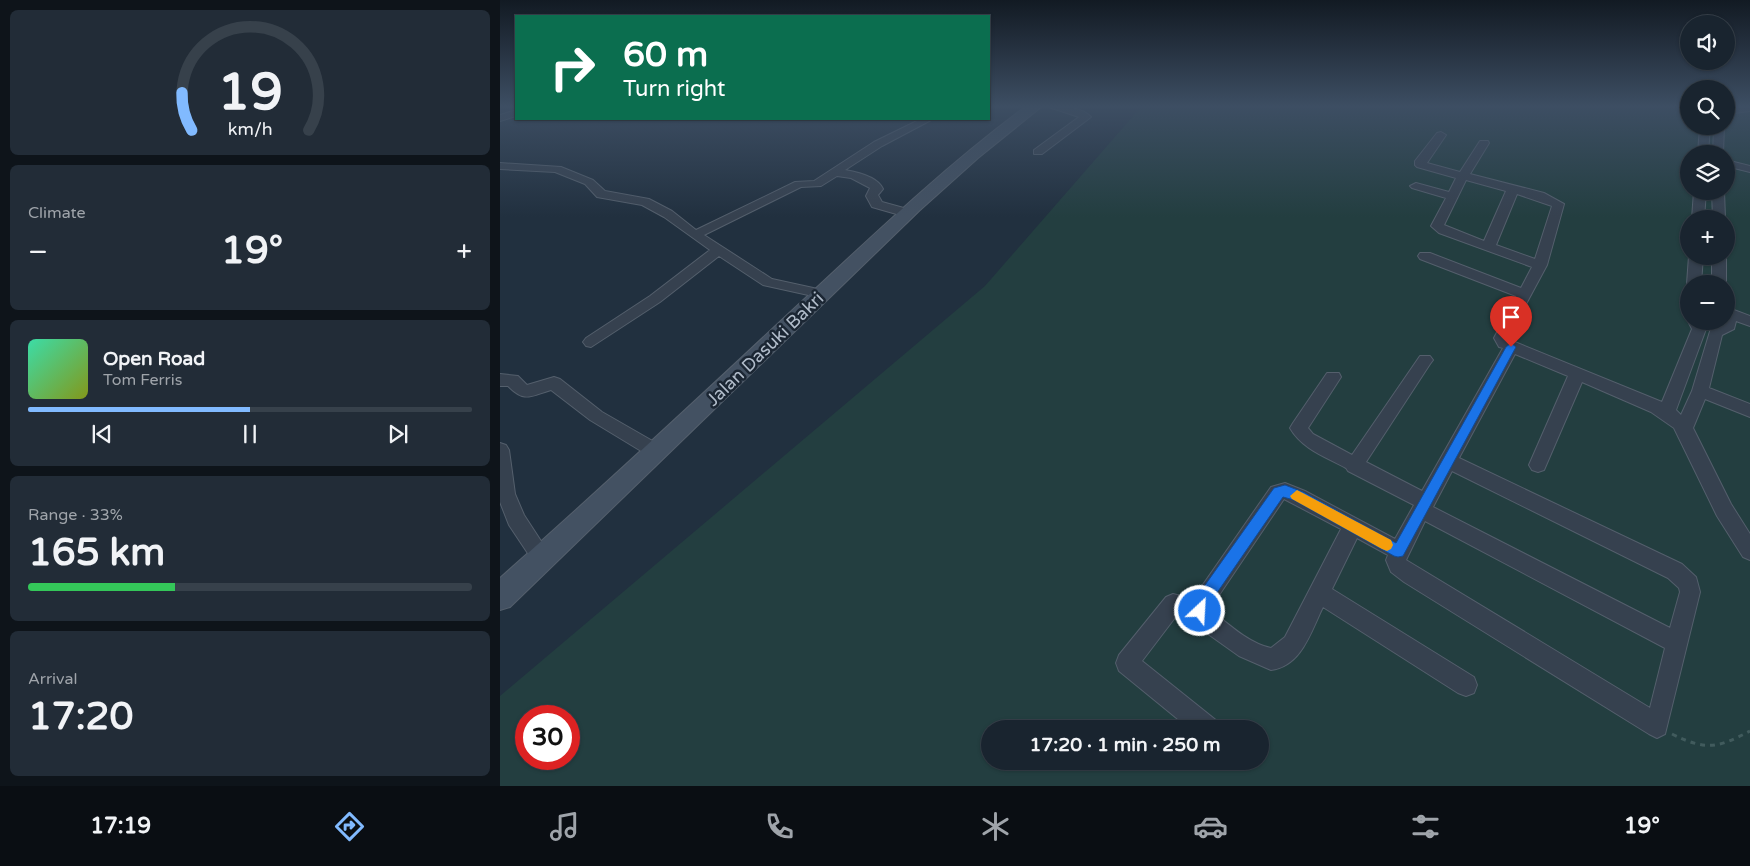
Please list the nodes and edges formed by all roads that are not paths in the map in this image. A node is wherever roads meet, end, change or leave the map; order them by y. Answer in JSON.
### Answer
{"nodes":[{"id":1,"x":1484,"y":143,"type":"dead end"},
{"id":2,"x":879,"y":144,"type":"edge"},
{"id":3,"x":987,"y":144,"type":"edge"},
{"id":4,"x":1049,"y":144,"type":"edge"},
{"id":5,"x":1434,"y":144,"type":"edge"},
{"id":6,"x":1038,"y":152,"type":"dead end"},
{"id":7,"x":1735,"y":165,"type":"edge"},
{"id":8,"x":500,"y":166,"type":"edge"},
{"id":9,"x":1750,"y":169,"type":"edge"},
{"id":10,"x":834,"y":172,"type":"junction"},
{"id":11,"x":1463,"y":176,"type":"junction"},
{"id":12,"x":1416,"y":186,"type":"dead end"},
{"id":13,"x":1513,"y":189,"type":"junction"},
{"id":14,"x":1452,"y":196,"type":"junction"},
{"id":15,"x":907,"y":212,"type":"junction"},
{"id":16,"x":695,"y":235,"type":"junction"},
{"id":17,"x":1489,"y":246,"type":"junction"},
{"id":18,"x":718,"y":250,"type":"junction"},
{"id":19,"x":1426,"y":256,"type":"dead end"},
{"id":20,"x":1540,"y":265,"type":"junction"},
{"id":21,"x":822,"y":294,"type":"junction"},
{"id":22,"x":1524,"y":294,"type":"junction"},
{"id":23,"x":1735,"y":316,"type":"edge"},
{"id":24,"x":1750,"y":321,"type":"edge"},
{"id":25,"x":1697,"y":330,"type":"edge"},
{"id":26,"x":1720,"y":330,"type":"edge"},
{"id":27,"x":590,"y":342,"type":"dead end"},
{"id":28,"x":1511,"y":347,"type":"junction"},
{"id":29,"x":1425,"y":360,"type":"dead end"},
{"id":30,"x":1577,"y":374,"type":"junction"},
{"id":31,"x":1333,"y":377,"type":"dead end"},
{"id":32,"x":500,"y":380,"type":"edge"},
{"id":33,"x":1700,"y":390,"type":"junction"},
{"id":34,"x":1667,"y":411,"type":"junction"},
{"id":35,"x":1750,"y":411,"type":"edge"},
{"id":36,"x":1684,"y":428,"type":"junction"},
{"id":37,"x":500,"y":450,"type":"edge"},
{"id":38,"x":657,"y":452,"type":"junction"},
{"id":39,"x":1448,"y":461,"type":"junction"},
{"id":40,"x":1538,"y":465,"type":"dead end"},
{"id":41,"x":1354,"y":466,"type":"junction"},
{"id":42,"x":1424,"y":506,"type":"junction"},
{"id":43,"x":1353,"y":526,"type":"junction"},
{"id":44,"x":1398,"y":551,"type":"junction"},
{"id":45,"x":1750,"y":551,"type":"edge"},
{"id":46,"x":542,"y":558,"type":"junction"},
{"id":47,"x":1319,"y":593,"type":"junction"},
{"id":48,"x":500,"y":597,"type":"edge"},
{"id":49,"x":1200,"y":611,"type":"junction"},
{"id":50,"x":1678,"y":643,"type":"junction"},
{"id":51,"x":1466,"y":685,"type":"dead end"},
{"id":52,"x":1198,"y":720,"type":"edge"}],
"edges":[{"from":1,"to":11,"type":"street"},
{"from":2,"to":10,"type":"street"},
{"from":3,"to":15,"type":"main road","name":"Jalan Dasuki Bakri"},
{"from":4,"to":6,"type":"street"},
{"from":5,"to":11,"type":"street"},
{"from":7,"to":9,"type":"street"},
{"from":8,"to":16,"type":"street"},
{"from":10,"to":15,"type":"street"},
{"from":10,"to":16,"type":"street"},
{"from":11,"to":13,"type":"street"},
{"from":11,"to":14,"type":"street"},
{"from":12,"to":14,"type":"street"},
{"from":13,"to":17,"type":"street"},
{"from":13,"to":20,"type":"street"},
{"from":14,"to":17,"type":"street"},
{"from":15,"to":21,"type":"main road","name":"Jalan Dasuki Bakri"},
{"from":16,"to":18,"type":"street"},
{"from":17,"to":20,"type":"street"},
{"from":18,"to":21,"type":"street"},
{"from":18,"to":27,"type":"street"},
{"from":19,"to":22,"type":"street"},
{"from":20,"to":22,"type":"street"},
{"from":21,"to":38,"type":"main road","name":"Jalan Dasuki Bakri"},
{"from":22,"to":28,"type":"street"},
{"from":23,"to":24,"type":"street"},
{"from":25,"to":34,"type":"street"},
{"from":26,"to":33,"type":"street"},
{"from":28,"to":30,"type":"street"},
{"from":28,"to":39,"type":"street"},
{"from":29,"to":41,"type":"street"},
{"from":30,"to":34,"type":"street"},
{"from":30,"to":40,"type":"street"},
{"from":31,"to":41,"type":"street"},
{"from":32,"to":38,"type":"street"},
{"from":33,"to":35,"type":"street"},
{"from":33,"to":36,"type":"street"},
{"from":34,"to":36,"type":"street"},
{"from":36,"to":45,"type":"street"},
{"from":37,"to":46,"type":"street"},
{"from":38,"to":46,"type":"main road","name":"Jalan Dasuki Bakri"},
{"from":39,"to":42,"type":"street"},
{"from":39,"to":50,"type":"street"},
{"from":41,"to":42,"type":"street"},
{"from":42,"to":44,"type":"street"},
{"from":42,"to":50,"type":"street"},
{"from":43,"to":44,"type":"street"},
{"from":43,"to":47,"type":"street"},
{"from":43,"to":49,"type":"street"},
{"from":44,"to":50,"type":"street"},
{"from":46,"to":48,"type":"main road","name":"Jalan Dasuki Bakri"},
{"from":47,"to":49,"type":"street"},
{"from":47,"to":51,"type":"street"},
{"from":49,"to":52,"type":"street"}]}
